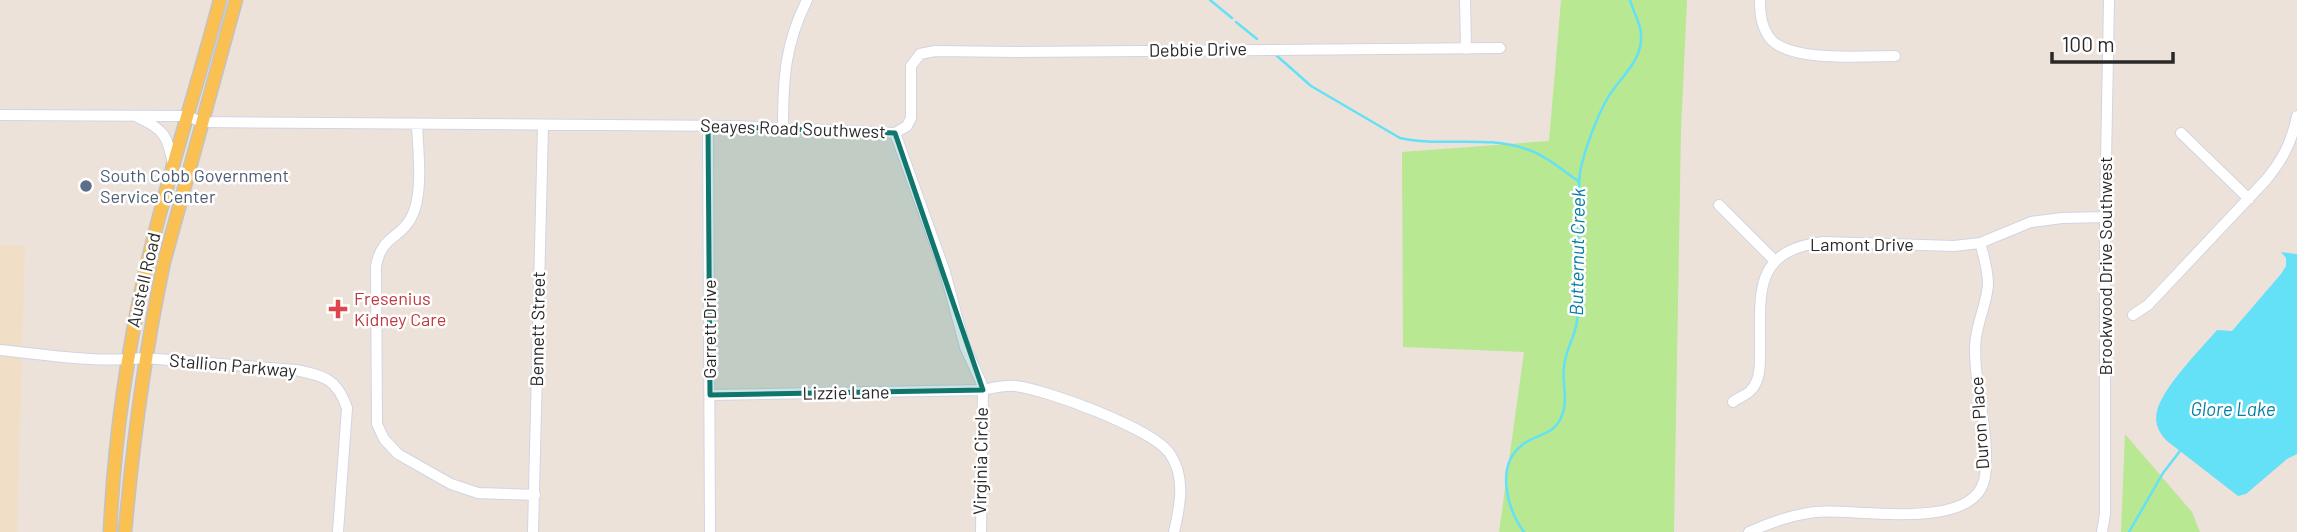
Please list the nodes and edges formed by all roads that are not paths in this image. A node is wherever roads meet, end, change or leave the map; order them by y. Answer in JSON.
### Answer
{"nodes":[{"id":1,"x":220,"y":0,"type":"edge"},
{"id":2,"x":236,"y":0,"type":"edge"},
{"id":3,"x":807,"y":0,"type":"edge"},
{"id":4,"x":1465,"y":0,"type":"edge"},
{"id":5,"x":1760,"y":0,"type":"edge"},
{"id":6,"x":2109,"y":0,"type":"edge"},
{"id":7,"x":1500,"y":48,"type":"dead end"},
{"id":8,"x":1466,"y":49,"type":"junction"},
{"id":9,"x":1895,"y":56,"type":"dead end"},
{"id":10,"x":0,"y":115,"type":"edge"},
{"id":11,"x":135,"y":116,"type":"junction"},
{"id":12,"x":188,"y":116,"type":"junction"},
{"id":13,"x":2297,"y":116,"type":"edge"},
{"id":14,"x":201,"y":122,"type":"junction"},
{"id":15,"x":417,"y":125,"type":"junction"},
{"id":16,"x":543,"y":126,"type":"junction"},
{"id":17,"x":708,"y":126,"type":"junction"},
{"id":18,"x":783,"y":127,"type":"junction"},
{"id":19,"x":895,"y":133,"type":"junction"},
{"id":20,"x":2181,"y":133,"type":"dead end"},
{"id":21,"x":174,"y":168,"type":"junction"},
{"id":22,"x":2249,"y":199,"type":"junction"},
{"id":23,"x":1719,"y":205,"type":"dead end"},
{"id":24,"x":2105,"y":217,"type":"junction"},
{"id":25,"x":1980,"y":243,"type":"junction"},
{"id":26,"x":1774,"y":260,"type":"junction"},
{"id":27,"x":2133,"y":315,"type":"dead end"},
{"id":28,"x":0,"y":350,"type":"edge"},
{"id":29,"x":145,"y":358,"type":"junction"},
{"id":30,"x":128,"y":360,"type":"junction"},
{"id":31,"x":983,"y":390,"type":"junction"},
{"id":32,"x":710,"y":395,"type":"junction"},
{"id":33,"x":1733,"y":402,"type":"dead end"},
{"id":34,"x":534,"y":495,"type":"junction"},
{"id":35,"x":110,"y":532,"type":"edge"},
{"id":36,"x":125,"y":532,"type":"edge"},
{"id":37,"x":338,"y":532,"type":"edge"},
{"id":38,"x":533,"y":532,"type":"edge"},
{"id":39,"x":710,"y":532,"type":"edge"},
{"id":40,"x":981,"y":532,"type":"edge"},
{"id":41,"x":1174,"y":532,"type":"edge"},
{"id":42,"x":1749,"y":532,"type":"edge"},
{"id":43,"x":2102,"y":532,"type":"edge"}],
"edges":[{"from":1,"to":12,"type":"main road","name":"Austell Road"},
{"from":2,"to":14,"type":"main road","name":"Austell Road"},
{"from":3,"to":18,"type":"street"},
{"from":4,"to":8,"type":"street"},
{"from":5,"to":9,"type":"street"},
{"from":6,"to":24,"type":"street","name":"Brookwood Drive Southwest"},
{"from":7,"to":8,"type":"street","name":"Debbie Drive"},
{"from":8,"to":19,"type":"street","name":"Debbie Drive"},
{"from":10,"to":11,"type":"street","name":"Seayes Road Southwest"},
{"from":11,"to":12,"type":"street","name":"Seayes Road Southwest"},
{"from":11,"to":21,"type":"street"},
{"from":12,"to":14,"type":"street","name":"Seayes Road Southwest"},
{"from":12,"to":21,"type":"main road","name":"Austell Road"},
{"from":13,"to":22,"type":"street"},
{"from":14,"to":15,"type":"street","name":"Seayes Road Southwest"},
{"from":14,"to":29,"type":"main road","name":"Austell Road"},
{"from":15,"to":16,"type":"street","name":"Seayes Road Southwest"},
{"from":15,"to":34,"type":"street"},
{"from":16,"to":17,"type":"street","name":"Seayes Road Southwest"},
{"from":16,"to":34,"type":"street","name":"Bennett Street"},
{"from":17,"to":18,"type":"street","name":"Seayes Road Southwest"},
{"from":17,"to":32,"type":"street","name":"Garrett Drive"},
{"from":18,"to":19,"type":"street","name":"Seayes Road Southwest"},
{"from":19,"to":31,"type":"street","name":"Seayes Road Southwest"},
{"from":20,"to":22,"type":"street"},
{"from":21,"to":30,"type":"main road","name":"Austell Road"},
{"from":22,"to":27,"type":"street"},
{"from":23,"to":26,"type":"street"},
{"from":24,"to":25,"type":"street","name":"Lamont Drive"},
{"from":24,"to":43,"type":"street","name":"Brookwood Drive Southwest"},
{"from":25,"to":26,"type":"street","name":"Lamont Drive"},
{"from":25,"to":42,"type":"street","name":"Duron Place"},
{"from":26,"to":33,"type":"street"},
{"from":28,"to":30,"type":"street","name":"Stallion Parkway"},
{"from":29,"to":30,"type":"street","name":"Stallion Parkway"},
{"from":29,"to":36,"type":"main road","name":"Austell Road"},
{"from":29,"to":37,"type":"street","name":"Stallion Parkway"},
{"from":30,"to":35,"type":"main road","name":"Austell Road"},
{"from":31,"to":32,"type":"street","name":"Lizzie Lane"},
{"from":31,"to":40,"type":"street","name":"Virginia Circle"},
{"from":31,"to":41,"type":"street"},
{"from":32,"to":39,"type":"street","name":"Garrett Drive"},
{"from":34,"to":38,"type":"street","name":"Bennett Street"}]}
